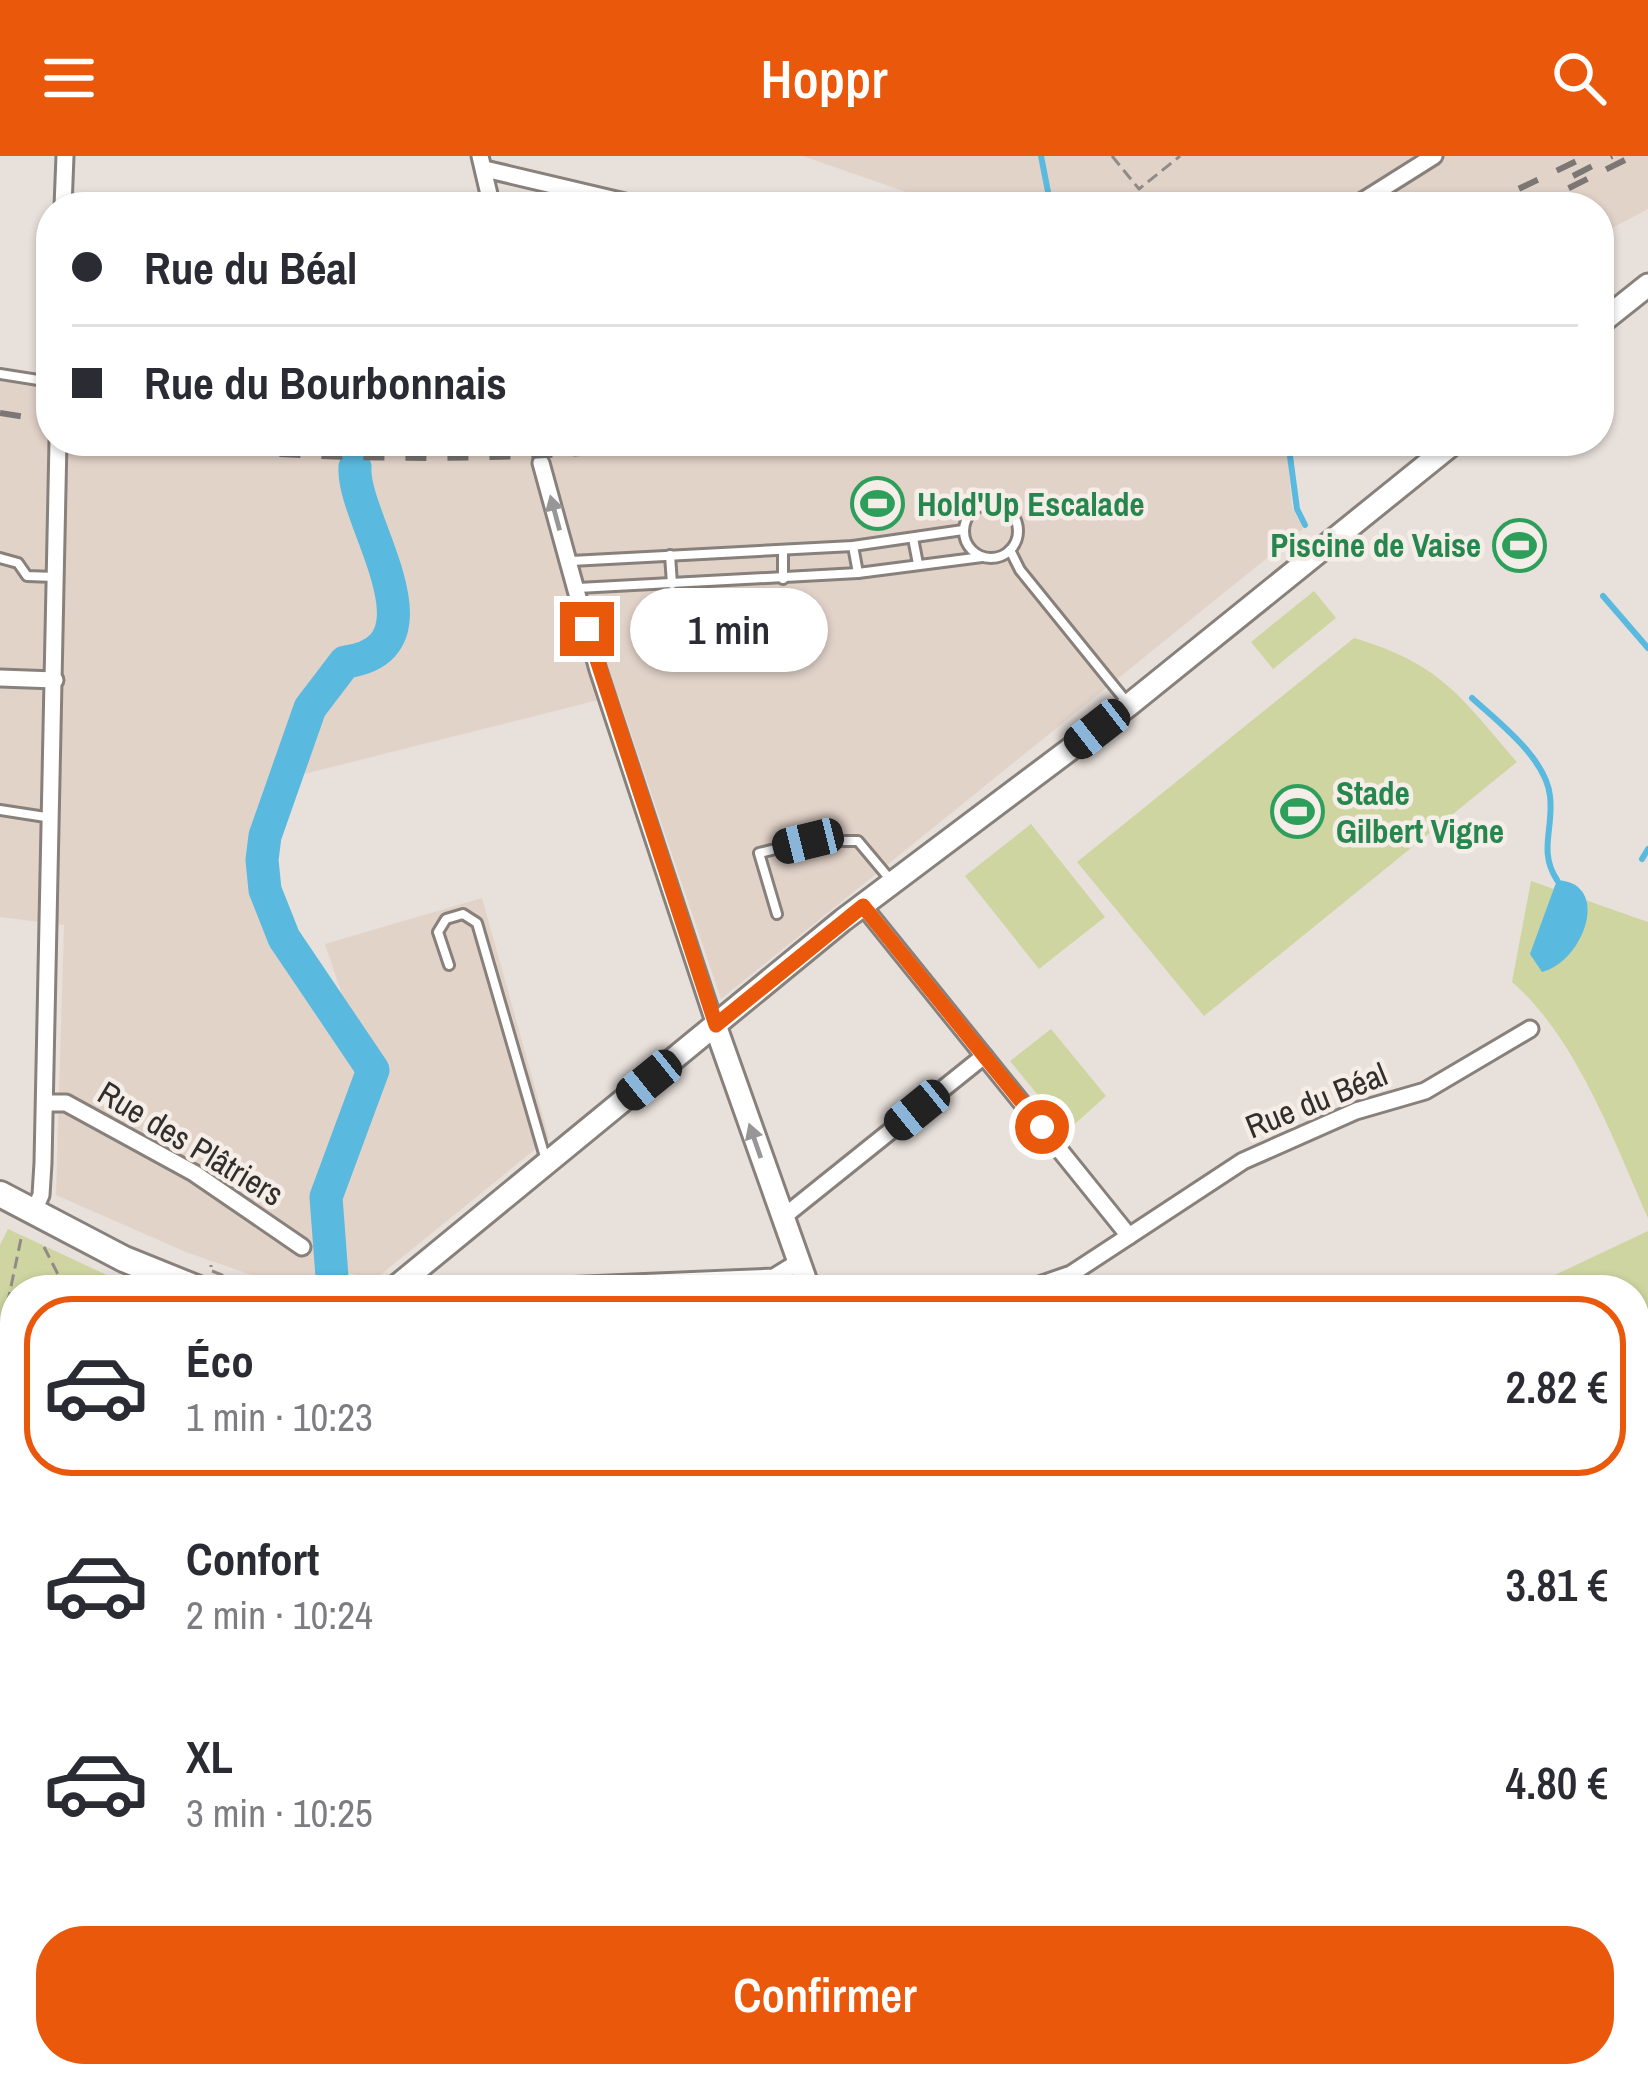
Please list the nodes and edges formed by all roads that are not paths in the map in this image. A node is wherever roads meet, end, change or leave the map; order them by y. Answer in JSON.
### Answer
{"nodes":[{"id":1,"x":64,"y":156,"type":"edge"},
{"id":2,"x":1434,"y":156,"type":"edge"},
{"id":3,"x":482,"y":162,"type":"edge"},
{"id":4,"x":63,"y":192,"type":"edge"},
{"id":5,"x":489,"y":192,"type":"edge"},
{"id":6,"x":591,"y":192,"type":"edge"},
{"id":7,"x":1377,"y":192,"type":"edge"},
{"id":8,"x":1648,"y":285,"type":"edge"},
{"id":9,"x":1614,"y":313,"type":"edge"},
{"id":10,"x":0,"y":374,"type":"edge"},
{"id":11,"x":36,"y":380,"type":"edge"},
{"id":12,"x":58,"y":456,"type":"edge"},
{"id":13,"x":1437,"y":456,"type":"edge"},
{"id":14,"x":542,"y":463,"type":"tunnel mouth"},
{"id":15,"x":963,"y":530,"type":"junction"},
{"id":16,"x":913,"y":538,"type":"junction"},
{"id":17,"x":853,"y":546,"type":"junction"},
{"id":18,"x":782,"y":550,"type":"junction"},
{"id":19,"x":1010,"y":550,"type":"junction"},
{"id":20,"x":670,"y":555,"type":"junction"},
{"id":21,"x":982,"y":557,"type":"junction"},
{"id":22,"x":0,"y":558,"type":"edge"},
{"id":23,"x":568,"y":562,"type":"junction"},
{"id":24,"x":918,"y":564,"type":"junction"},
{"id":25,"x":858,"y":573,"type":"junction"},
{"id":26,"x":56,"y":577,"type":"junction"},
{"id":27,"x":783,"y":578,"type":"junction"},
{"id":28,"x":672,"y":584,"type":"junction"},
{"id":29,"x":576,"y":588,"type":"junction"},
{"id":30,"x":0,"y":678,"type":"edge"},
{"id":31,"x":55,"y":680,"type":"junction"},
{"id":32,"x":1129,"y":705,"type":"junction"},
{"id":33,"x":0,"y":810,"type":"edge"},
{"id":34,"x":52,"y":818,"type":"junction"},
{"id":35,"x":894,"y":884,"type":"junction"},
{"id":36,"x":863,"y":906,"type":"junction"},
{"id":37,"x":777,"y":914,"type":"dead end"},
{"id":38,"x":449,"y":965,"type":"dead end"},
{"id":39,"x":716,"y":1025,"type":"junction"},
{"id":40,"x":1530,"y":1029,"type":"dead end"},
{"id":41,"x":984,"y":1055,"type":"junction"},
{"id":42,"x":45,"y":1102,"type":"junction"},
{"id":43,"x":547,"y":1164,"type":"junction"},
{"id":44,"x":0,"y":1194,"type":"edge"},
{"id":45,"x":782,"y":1219,"type":"junction"},
{"id":46,"x":28,"y":1224,"type":"junction"},
{"id":47,"x":1129,"y":1235,"type":"junction"},
{"id":48,"x":302,"y":1247,"type":"dead end"},
{"id":49,"x":800,"y":1261,"type":"junction"},
{"id":50,"x":192,"y":1275,"type":"edge"},
{"id":51,"x":410,"y":1275,"type":"edge"},
{"id":52,"x":777,"y":1275,"type":"edge"},
{"id":53,"x":804,"y":1275,"type":"edge"},
{"id":54,"x":1068,"y":1275,"type":"edge"}],
"edges":[{"from":1,"to":4,"type":"street"},
{"from":2,"to":7,"type":"street"},
{"from":3,"to":5,"type":"street"},
{"from":3,"to":6,"type":"street"},
{"from":8,"to":9,"type":"main road"},
{"from":10,"to":11,"type":"lane"},
{"from":12,"to":26,"type":"street"},
{"from":13,"to":32,"type":"main road"},
{"from":23,"to":14,"type":"street","one_way":true},
{"from":15,"to":16,"type":"lane"},
{"from":15,"to":19,"type":"lane"},
{"from":15,"to":21,"type":"lane"},
{"from":16,"to":17,"type":"lane"},
{"from":16,"to":24,"type":"lane"},
{"from":17,"to":18,"type":"lane"},
{"from":17,"to":25,"type":"lane"},
{"from":18,"to":20,"type":"lane"},
{"from":18,"to":27,"type":"lane"},
{"from":19,"to":21,"type":"lane"},
{"from":19,"to":32,"type":"lane"},
{"from":20,"to":23,"type":"lane"},
{"from":20,"to":28,"type":"lane"},
{"from":21,"to":24,"type":"lane"},
{"from":22,"to":26,"type":"lane"},
{"from":23,"to":29,"type":"street"},
{"from":24,"to":25,"type":"lane"},
{"from":25,"to":27,"type":"lane"},
{"from":26,"to":31,"type":"street"},
{"from":27,"to":28,"type":"lane"},
{"from":28,"to":29,"type":"lane"},
{"from":29,"to":39,"type":"street"},
{"from":30,"to":31,"type":"street"},
{"from":31,"to":34,"type":"street"},
{"from":32,"to":35,"type":"main road"},
{"from":33,"to":34,"type":"lane"},
{"from":34,"to":42,"type":"street"},
{"from":35,"to":36,"type":"main road"},
{"from":35,"to":37,"type":"lane"},
{"from":36,"to":39,"type":"main road"},
{"from":36,"to":41,"type":"street"},
{"from":38,"to":43,"type":"lane"},
{"from":39,"to":43,"type":"main road"},
{"from":45,"to":39,"type":"main road","one_way":true},
{"from":40,"to":47,"type":"street","name":"Rue du Béal"},
{"from":41,"to":45,"type":"street"},
{"from":41,"to":47,"type":"street"},
{"from":42,"to":46,"type":"street"},
{"from":42,"to":48,"type":"street","name":"Rue des Plâtriers"},
{"from":43,"to":51,"type":"main road"},
{"from":44,"to":46,"type":"main road"},
{"from":45,"to":49,"type":"main road"},
{"from":46,"to":50,"type":"main road"},
{"from":47,"to":54,"type":"street","name":"Rue du Béal"},
{"from":49,"to":52,"type":"street"},
{"from":49,"to":53,"type":"main road"}]}
